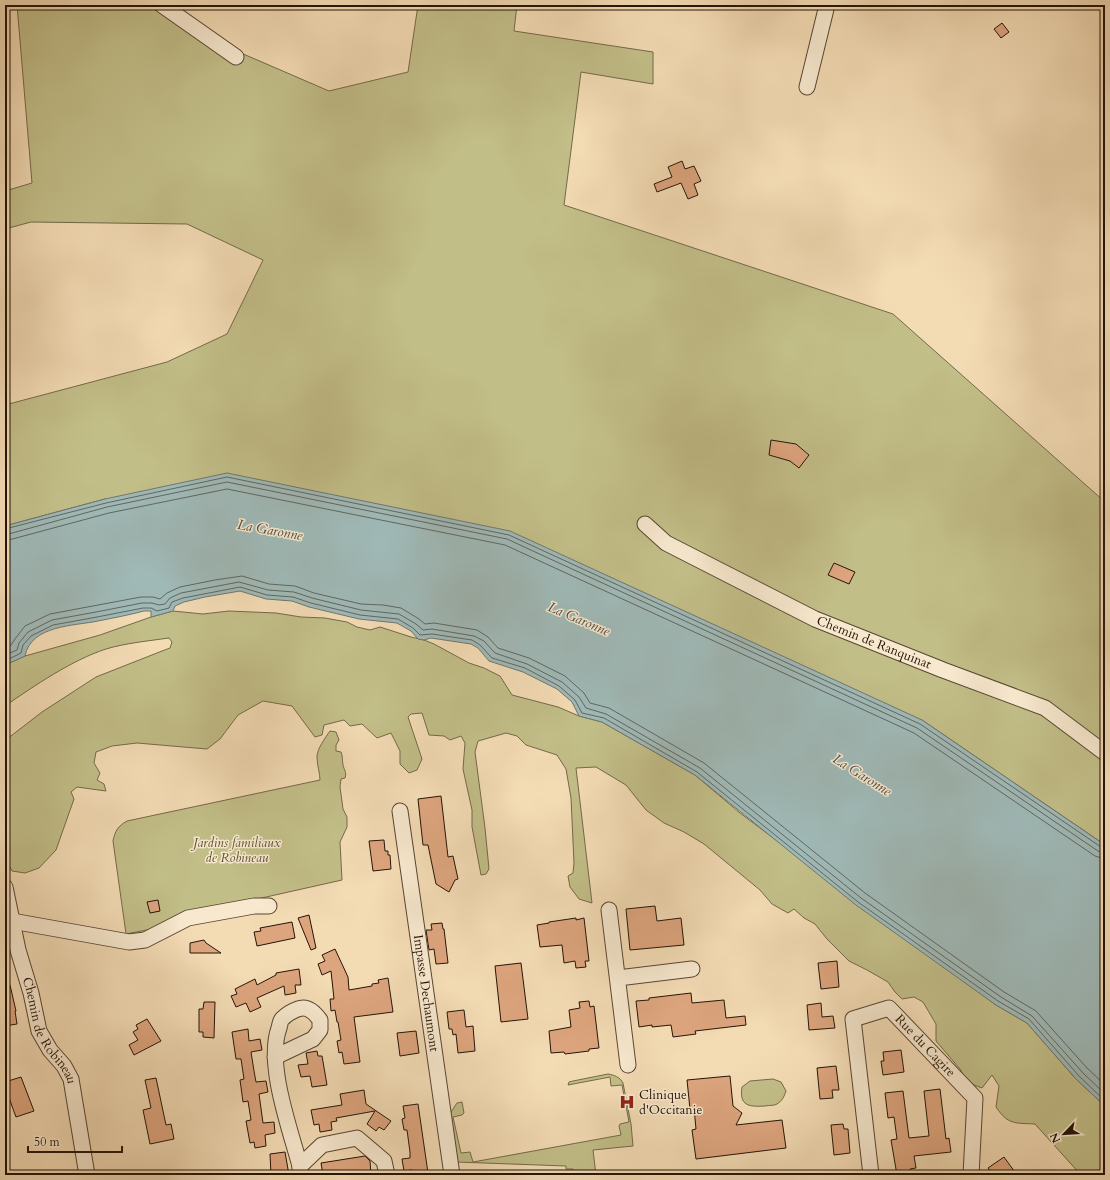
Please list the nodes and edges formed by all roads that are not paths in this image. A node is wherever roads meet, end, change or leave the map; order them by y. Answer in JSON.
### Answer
{"nodes":[{"id":1,"x":162,"y":5,"type":"edge"},
{"id":2,"x":827,"y":5,"type":"edge"},
{"id":3,"x":236,"y":57,"type":"dead end"},
{"id":4,"x":807,"y":87,"type":"dead end"},
{"id":5,"x":645,"y":524,"type":"dead end"},
{"id":6,"x":1105,"y":752,"type":"edge"},
{"id":7,"x":400,"y":811,"type":"dead end"},
{"id":8,"x":5,"y":887,"type":"edge"},
{"id":9,"x":269,"y":906,"type":"dead end"},
{"id":10,"x":609,"y":910,"type":"dead end"},
{"id":11,"x":12,"y":921,"type":"junction"},
{"id":12,"x":11,"y":953,"type":"edge"},
{"id":13,"x":692,"y":969,"type":"dead end"},
{"id":14,"x":618,"y":978,"type":"junction"},
{"id":15,"x":275,"y":1057,"type":"dead end"},
{"id":16,"x":628,"y":1065,"type":"dead end"},
{"id":17,"x":300,"y":1170,"type":"edge"},
{"id":18,"x":87,"y":1175,"type":"edge"},
{"id":19,"x":387,"y":1175,"type":"edge"},
{"id":20,"x":452,"y":1175,"type":"edge"},
{"id":21,"x":871,"y":1175,"type":"edge"},
{"id":22,"x":971,"y":1175,"type":"edge"}],
"edges":[{"from":1,"to":3,"type":"street"},
{"from":2,"to":4,"type":"street"},
{"from":5,"to":6,"type":"street","name":"Chemin de Ranquinat"},
{"from":7,"to":20,"type":"street","name":"Impasse Dechaumont"},
{"from":8,"to":11,"type":"street","name":"Chemin de Robineau"},
{"from":9,"to":11,"type":"street"},
{"from":10,"to":14,"type":"street"},
{"from":11,"to":12,"type":"street","name":"Chemin de Robineau"},
{"from":12,"to":18,"type":"street","name":"Chemin de Robineau"},
{"from":13,"to":14,"type":"street"},
{"from":14,"to":16,"type":"street"},
{"from":15,"to":17,"type":"street"},
{"from":17,"to":19,"type":"street"},
{"from":21,"to":22,"type":"street","name":"Rue du Cagire"}]}
